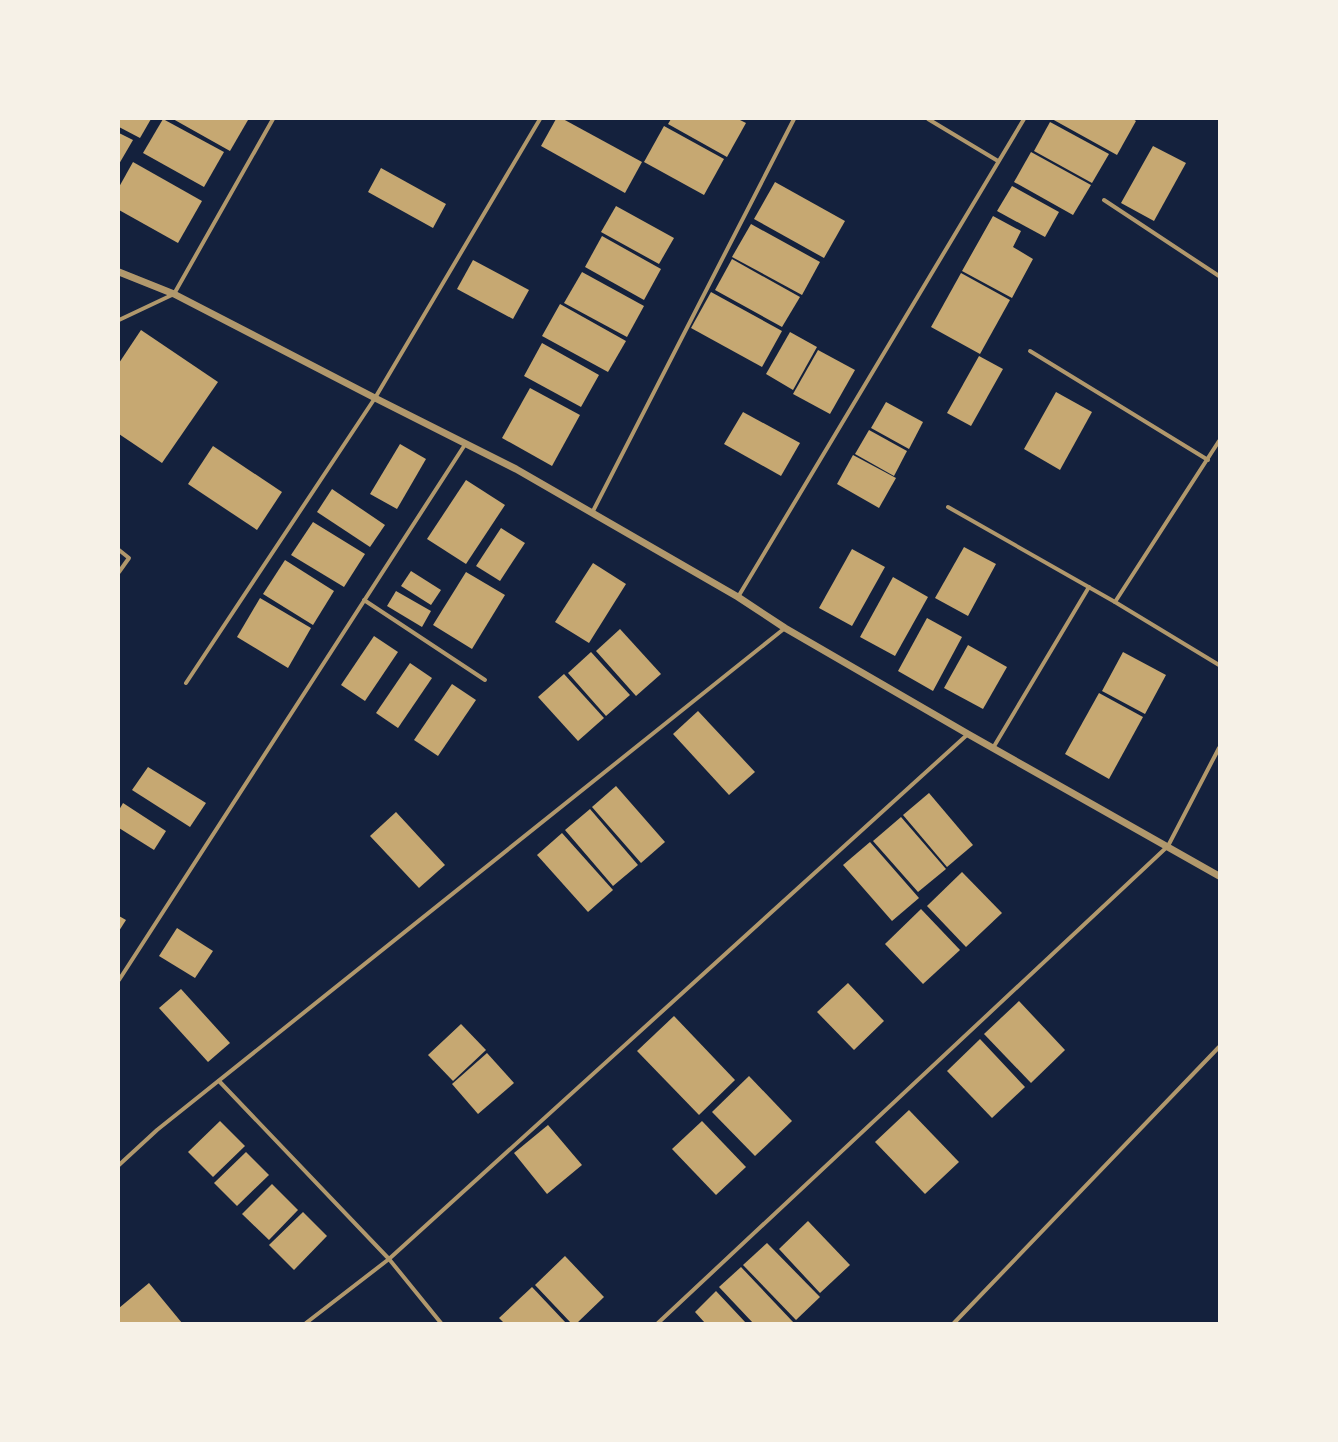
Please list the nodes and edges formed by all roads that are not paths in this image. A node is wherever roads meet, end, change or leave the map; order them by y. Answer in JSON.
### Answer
{"nodes":[{"id":1,"x":273,"y":119,"type":"edge"},
{"id":2,"x":540,"y":119,"type":"edge"},
{"id":3,"x":794,"y":119,"type":"edge"},
{"id":4,"x":928,"y":119,"type":"edge"},
{"id":5,"x":1024,"y":119,"type":"edge"},
{"id":6,"x":998,"y":161,"type":"junction"},
{"id":7,"x":1104,"y":200,"type":"dead end"},
{"id":8,"x":119,"y":272,"type":"edge"},
{"id":9,"x":1219,"y":276,"type":"edge"},
{"id":10,"x":174,"y":294,"type":"junction"},
{"id":11,"x":119,"y":320,"type":"edge"},
{"id":12,"x":1030,"y":351,"type":"dead end"},
{"id":13,"x":375,"y":398,"type":"junction"},
{"id":14,"x":1219,"y":442,"type":"edge"},
{"id":15,"x":466,"y":444,"type":"junction"},
{"id":16,"x":1208,"y":460,"type":"junction"},
{"id":17,"x":948,"y":506,"type":"dead end"},
{"id":18,"x":592,"y":512,"type":"junction"},
{"id":19,"x":119,"y":550,"type":"edge"},
{"id":20,"x":119,"y":572,"type":"edge"},
{"id":21,"x":1089,"y":587,"type":"junction"},
{"id":22,"x":738,"y":597,"type":"junction"},
{"id":23,"x":364,"y":600,"type":"junction"},
{"id":24,"x":1114,"y":602,"type":"junction"},
{"id":25,"x":785,"y":628,"type":"junction"},
{"id":26,"x":1219,"y":665,"type":"edge"},
{"id":27,"x":485,"y":680,"type":"dead end"},
{"id":28,"x":186,"y":683,"type":"dead end"},
{"id":29,"x":968,"y":734,"type":"junction"},
{"id":30,"x":993,"y":748,"type":"junction"},
{"id":31,"x":1219,"y":748,"type":"edge"},
{"id":32,"x":1168,"y":846,"type":"junction"},
{"id":33,"x":1219,"y":876,"type":"edge"},
{"id":34,"x":119,"y":980,"type":"edge"},
{"id":35,"x":1219,"y":1047,"type":"edge"},
{"id":36,"x":219,"y":1081,"type":"junction"},
{"id":37,"x":119,"y":1165,"type":"edge"},
{"id":38,"x":389,"y":1259,"type":"junction"},
{"id":39,"x":306,"y":1323,"type":"edge"},
{"id":40,"x":441,"y":1323,"type":"edge"},
{"id":41,"x":658,"y":1323,"type":"edge"},
{"id":42,"x":954,"y":1323,"type":"edge"}],
"edges":[{"from":1,"to":10,"type":"street"},
{"from":2,"to":13,"type":"street"},
{"from":3,"to":18,"type":"street"},
{"from":4,"to":6,"type":"street"},
{"from":5,"to":6,"type":"street"},
{"from":6,"to":22,"type":"street"},
{"from":7,"to":9,"type":"street"},
{"from":8,"to":10,"type":"street"},
{"from":10,"to":11,"type":"street"},
{"from":10,"to":13,"type":"street"},
{"from":12,"to":16,"type":"street"},
{"from":13,"to":15,"type":"street"},
{"from":13,"to":28,"type":"street"},
{"from":14,"to":16,"type":"street"},
{"from":15,"to":18,"type":"street"},
{"from":15,"to":23,"type":"street"},
{"from":16,"to":24,"type":"street"},
{"from":17,"to":21,"type":"street"},
{"from":18,"to":22,"type":"street"},
{"from":19,"to":20,"type":"street"},
{"from":21,"to":24,"type":"street"},
{"from":21,"to":30,"type":"street"},
{"from":22,"to":25,"type":"street"},
{"from":23,"to":27,"type":"street"},
{"from":23,"to":34,"type":"street"},
{"from":24,"to":26,"type":"street"},
{"from":25,"to":29,"type":"street"},
{"from":25,"to":36,"type":"street"},
{"from":29,"to":30,"type":"street"},
{"from":29,"to":38,"type":"street"},
{"from":30,"to":32,"type":"street"},
{"from":31,"to":32,"type":"street"},
{"from":32,"to":33,"type":"street"},
{"from":32,"to":41,"type":"street"},
{"from":35,"to":42,"type":"street"},
{"from":36,"to":37,"type":"street"},
{"from":36,"to":38,"type":"street"},
{"from":38,"to":39,"type":"street"},
{"from":38,"to":40,"type":"street"}]}
